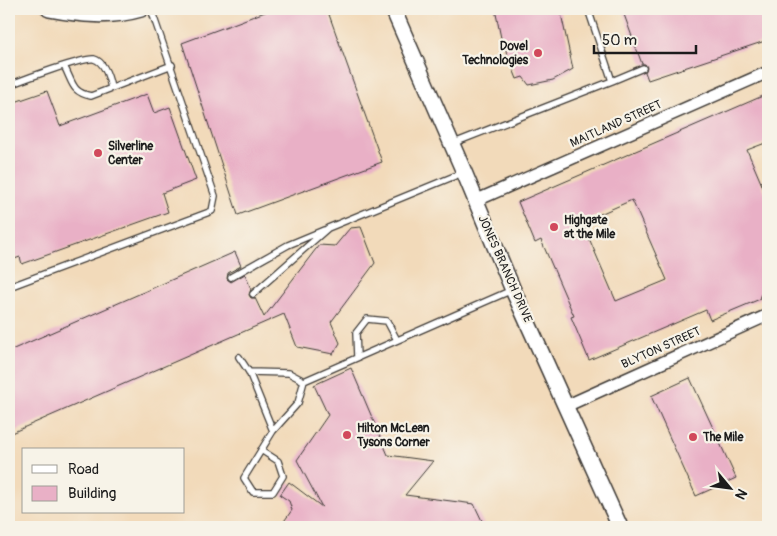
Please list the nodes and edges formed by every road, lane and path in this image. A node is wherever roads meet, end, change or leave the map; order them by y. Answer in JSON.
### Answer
{"nodes":[{"id":1,"x":49,"y":9,"type":"edge"},
{"id":2,"x":141,"y":9,"type":"edge"},
{"id":3,"x":151,"y":9,"type":"edge"},
{"id":4,"x":393,"y":9,"type":"edge"},
{"id":5,"x":588,"y":9,"type":"edge"},
{"id":6,"x":87,"y":11,"type":"edge"},
{"id":7,"x":172,"y":65,"type":"junction"},
{"id":8,"x":64,"y":66,"type":"junction"},
{"id":9,"x":643,"y":68,"type":"dead end"},
{"id":10,"x":768,"y":72,"type":"edge"},
{"id":11,"x":612,"y":81,"type":"junction"},
{"id":12,"x":9,"y":85,"type":"edge"},
{"id":13,"x":111,"y":88,"type":"junction"},
{"id":14,"x":452,"y":144,"type":"junction"},
{"id":15,"x":464,"y":172,"type":"junction"},
{"id":16,"x":475,"y":201,"type":"junction"},
{"id":17,"x":328,"y":228,"type":"junction"},
{"id":18,"x":231,"y":277,"type":"dead end"},
{"id":19,"x":9,"y":286,"type":"edge"},
{"id":20,"x":513,"y":290,"type":"junction"},
{"id":21,"x":253,"y":294,"type":"dead end"},
{"id":22,"x":764,"y":297,"type":"dead end"},
{"id":23,"x":768,"y":308,"type":"edge"},
{"id":24,"x":768,"y":315,"type":"edge"},
{"id":25,"x":397,"y":340,"type":"junction"},
{"id":26,"x":239,"y":357,"type":"dead end"},
{"id":27,"x":357,"y":357,"type":"junction"},
{"id":28,"x":249,"y":372,"type":"junction"},
{"id":29,"x":304,"y":381,"type":"junction"},
{"id":30,"x":566,"y":406,"type":"junction"},
{"id":31,"x":273,"y":431,"type":"junction"},
{"id":32,"x":261,"y":450,"type":"junction"},
{"id":33,"x":768,"y":460,"type":"edge"},
{"id":34,"x":764,"y":462,"type":"dead end"},
{"id":35,"x":620,"y":527,"type":"edge"}],
"edges":[{"from":1,"to":6,"type":"street"},
{"from":2,"to":6,"type":"street"},
{"from":3,"to":7,"type":"lane"},
{"from":4,"to":14,"type":"street","name":"JONES BRANCH DRIVE"},
{"from":5,"to":11,"type":"lane"},
{"from":7,"to":13,"type":"lane"},
{"from":7,"to":19,"type":"lane"},
{"from":8,"to":12,"type":"lane"},
{"from":8,"to":13,"type":"lane"},
{"from":8,"to":13,"type":"lane"},
{"from":9,"to":11,"type":"lane"},
{"from":10,"to":16,"type":"street","name":"MAITLAND STREET"},
{"from":11,"to":14,"type":"lane"},
{"from":14,"to":15,"type":"street","name":"JONES BRANCH DRIVE"},
{"from":15,"to":16,"type":"street","name":"JONES BRANCH DRIVE"},
{"from":15,"to":17,"type":"lane"},
{"from":16,"to":20,"type":"street","name":"JONES BRANCH DRIVE"},
{"from":17,"to":18,"type":"lane"},
{"from":17,"to":21,"type":"lane"},
{"from":20,"to":25,"type":"lane"},
{"from":20,"to":30,"type":"street","name":"JONES BRANCH DRIVE"},
{"from":22,"to":23,"type":"lane"},
{"from":24,"to":30,"type":"street","name":"BLYTON STREET"},
{"from":25,"to":27,"type":"lane"},
{"from":25,"to":27,"type":"lane"},
{"from":26,"to":28,"type":"lane"},
{"from":27,"to":29,"type":"lane"},
{"from":28,"to":29,"type":"lane"},
{"from":28,"to":31,"type":"lane"},
{"from":29,"to":31,"type":"lane"},
{"from":30,"to":35,"type":"street","name":"JONES BRANCH DRIVE"},
{"from":31,"to":32,"type":"lane"},
{"from":32,"to":32,"type":"lane"},
{"from":33,"to":34,"type":"path"}]}
